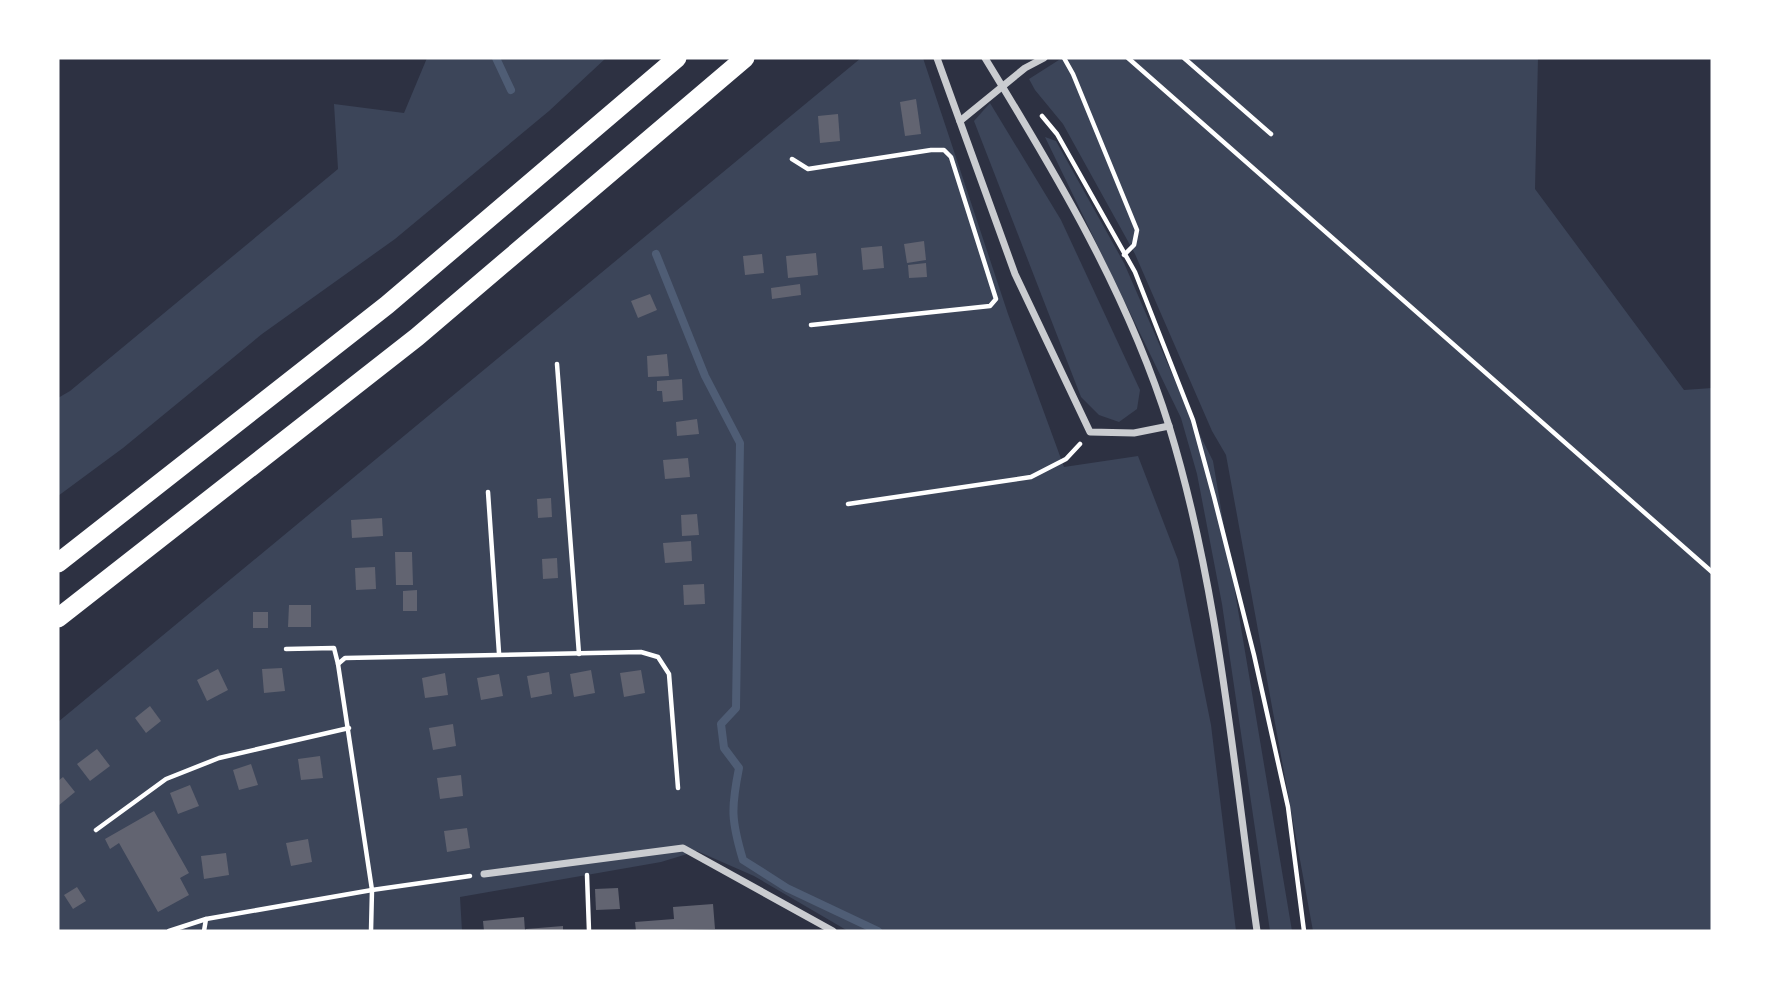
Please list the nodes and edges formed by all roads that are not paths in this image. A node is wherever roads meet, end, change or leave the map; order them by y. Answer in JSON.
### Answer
{"nodes":[{"id":1,"x":677,"y":58,"type":"edge"},
{"id":2,"x":745,"y":58,"type":"edge"},
{"id":3,"x":937,"y":58,"type":"edge"},
{"id":4,"x":985,"y":58,"type":"edge"},
{"id":5,"x":1044,"y":58,"type":"edge"},
{"id":6,"x":960,"y":121,"type":"junction"},
{"id":7,"x":1169,"y":426,"type":"junction"},
{"id":8,"x":58,"y":563,"type":"edge"},
{"id":9,"x":63,"y":615,"type":"edge"},
{"id":10,"x":484,"y":874,"type":"road end"},
{"id":11,"x":833,"y":931,"type":"edge"},
{"id":12,"x":1257,"y":931,"type":"edge"}],
"edges":[{"from":1,"to":8,"type":"highway"},
{"from":2,"to":9,"type":"highway"},
{"from":3,"to":6,"type":"street"},
{"from":4,"to":7,"type":"street"},
{"from":5,"to":6,"type":"street"},
{"from":6,"to":7,"type":"street"},
{"from":7,"to":12,"type":"street"},
{"from":10,"to":11,"type":"street"}]}
